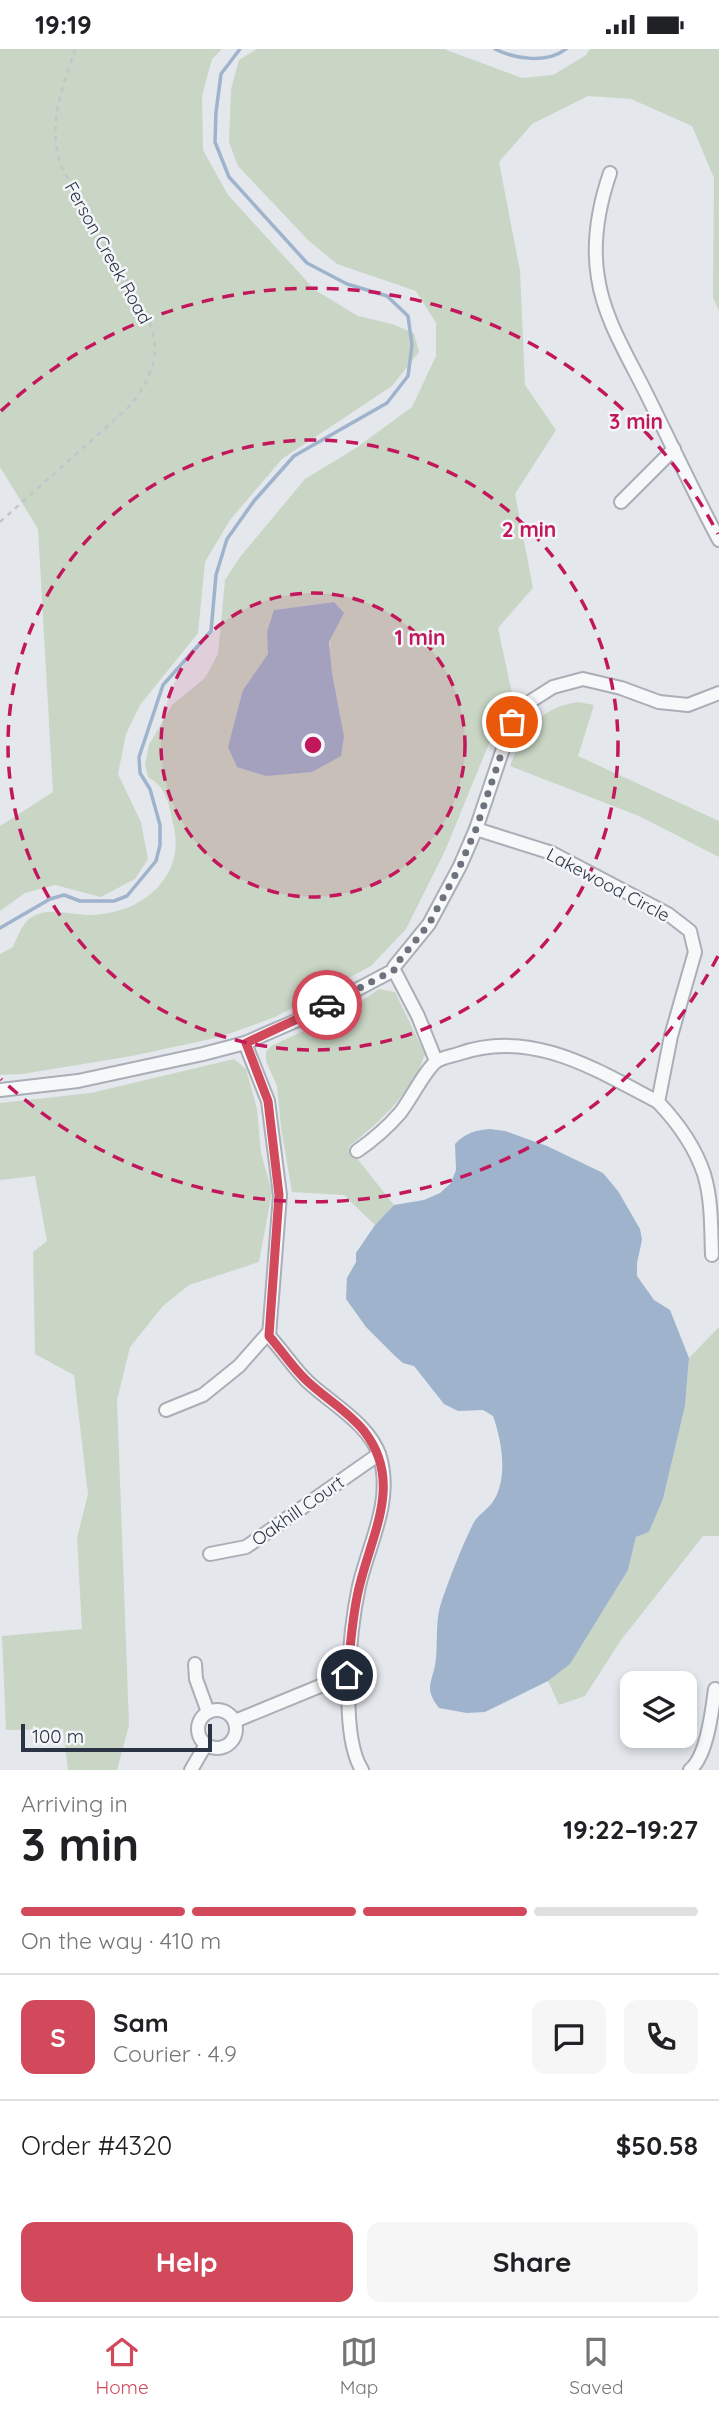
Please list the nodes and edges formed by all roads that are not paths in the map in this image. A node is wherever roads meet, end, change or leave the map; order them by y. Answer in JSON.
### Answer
{"nodes":[{"id":1,"x":610,"y":173,"type":"dead end"},
{"id":2,"x":674,"y":449,"type":"junction"},
{"id":3,"x":621,"y":502,"type":"dead end"},
{"id":4,"x":719,"y":540,"type":"edge"},
{"id":5,"x":719,"y":693,"type":"edge"},
{"id":6,"x":476,"y":829,"type":"junction"},
{"id":7,"x":394,"y":970,"type":"junction"},
{"id":8,"x":246,"y":1043,"type":"junction"},
{"id":9,"x":436,"y":1061,"type":"junction"},
{"id":10,"x":0,"y":1090,"type":"edge"},
{"id":11,"x":658,"y":1102,"type":"junction"},
{"id":12,"x":357,"y":1151,"type":"dead end"},
{"id":13,"x":712,"y":1255,"type":"dead end"},
{"id":14,"x":269,"y":1332,"type":"junction"},
{"id":15,"x":166,"y":1409,"type":"dead end"},
{"id":16,"x":379,"y":1454,"type":"junction"},
{"id":17,"x":210,"y":1554,"type":"dead end"},
{"id":18,"x":195,"y":1664,"type":"dead end"},
{"id":19,"x":347,"y":1675,"type":"junction"},
{"id":20,"x":715,"y":1689,"type":"dead end"},
{"id":21,"x":208,"y":1711,"type":"junction"},
{"id":22,"x":235,"y":1721,"type":"junction"},
{"id":23,"x":205,"y":1747,"type":"junction"},
{"id":24,"x":191,"y":1770,"type":"edge"},
{"id":25,"x":362,"y":1770,"type":"edge"},
{"id":26,"x":690,"y":1770,"type":"edge"}],
"edges":[{"from":1,"to":2,"type":"street"},
{"from":2,"to":3,"type":"street"},
{"from":2,"to":4,"type":"street"},
{"from":5,"to":6,"type":"street"},
{"from":6,"to":7,"type":"street"},
{"from":6,"to":11,"type":"street","name":"Lakewood Circle"},
{"from":7,"to":8,"type":"street"},
{"from":7,"to":9,"type":"street"},
{"from":8,"to":10,"type":"street"},
{"from":8,"to":14,"type":"street"},
{"from":9,"to":11,"type":"street"},
{"from":9,"to":12,"type":"street"},
{"from":11,"to":13,"type":"street"},
{"from":14,"to":15,"type":"street"},
{"from":14,"to":16,"type":"street"},
{"from":16,"to":17,"type":"street","name":"Oakhill Court"},
{"from":16,"to":19,"type":"street"},
{"from":18,"to":21,"type":"street"},
{"from":19,"to":22,"type":"street"},
{"from":19,"to":25,"type":"street"},
{"from":20,"to":26,"type":"street"},
{"from":21,"to":22,"type":"street"},
{"from":21,"to":23,"type":"street"},
{"from":22,"to":23,"type":"street"},
{"from":23,"to":24,"type":"street"}]}
